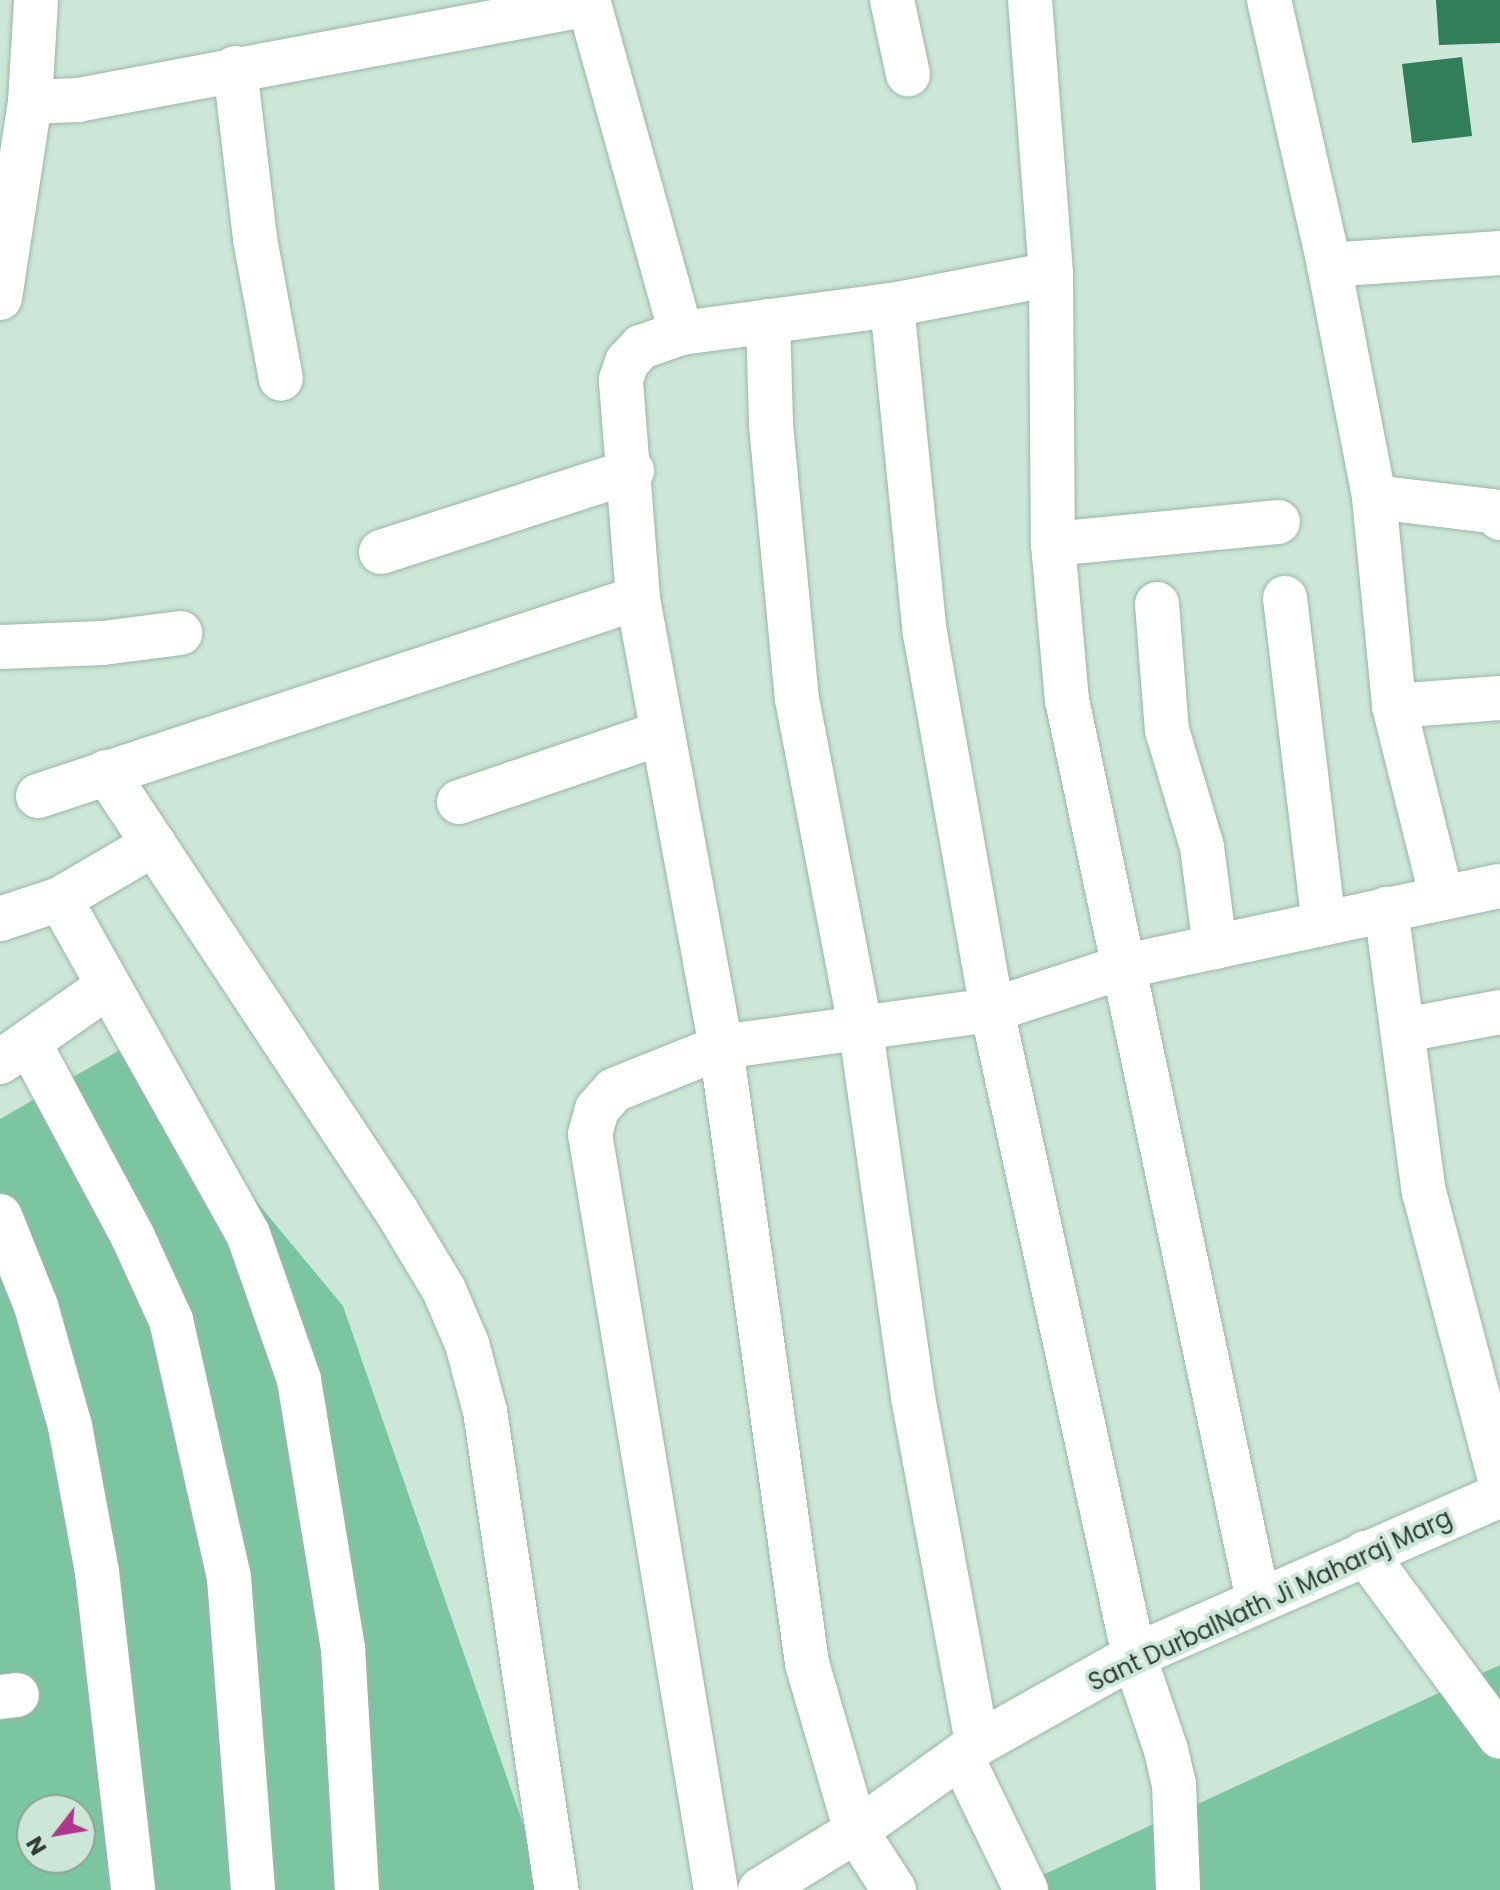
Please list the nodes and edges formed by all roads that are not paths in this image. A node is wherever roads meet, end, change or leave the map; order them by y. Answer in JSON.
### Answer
{"nodes":[{"id":1,"x":36,"y":0,"type":"edge"},
{"id":2,"x":892,"y":0,"type":"edge"},
{"id":3,"x":1030,"y":0,"type":"edge"},
{"id":4,"x":1269,"y":0,"type":"edge"},
{"id":5,"x":588,"y":2,"type":"edge"},
{"id":6,"x":235,"y":68,"type":"junction"},
{"id":7,"x":908,"y":74,"type":"dead end"},
{"id":8,"x":30,"y":102,"type":"junction"},
{"id":9,"x":1500,"y":253,"type":"edge"},
{"id":10,"x":1329,"y":265,"type":"junction"},
{"id":11,"x":1051,"y":274,"type":"junction"},
{"id":12,"x":0,"y":298,"type":"edge"},
{"id":13,"x":892,"y":305,"type":"junction"},
{"id":14,"x":768,"y":321,"type":"junction"},
{"id":15,"x":681,"y":333,"type":"junction"},
{"id":16,"x":281,"y":379,"type":"dead end"},
{"id":17,"x":632,"y":471,"type":"junction"},
{"id":18,"x":1374,"y":497,"type":"junction"},
{"id":19,"x":1500,"y":518,"type":"edge"},
{"id":20,"x":1278,"y":522,"type":"dead end"},
{"id":21,"x":1053,"y":544,"type":"junction"},
{"id":22,"x":381,"y":552,"type":"dead end"},
{"id":23,"x":638,"y":598,"type":"junction"},
{"id":24,"x":1285,"y":598,"type":"dead end"},
{"id":25,"x":1157,"y":604,"type":"dead end"},
{"id":26,"x":180,"y":633,"type":"dead end"},
{"id":27,"x":0,"y":647,"type":"edge"},
{"id":28,"x":1500,"y":698,"type":"edge"},
{"id":29,"x":1394,"y":706,"type":"junction"},
{"id":30,"x":662,"y":733,"type":"junction"},
{"id":31,"x":106,"y":772,"type":"junction"},
{"id":32,"x":38,"y":796,"type":"dead end"},
{"id":33,"x":459,"y":802,"type":"dead end"},
{"id":34,"x":154,"y":844,"type":"junction"},
{"id":35,"x":1500,"y":886,"type":"edge"},
{"id":36,"x":1442,"y":898,"type":"junction"},
{"id":37,"x":60,"y":899,"type":"junction"},
{"id":38,"x":1386,"y":909,"type":"junction"},
{"id":39,"x":0,"y":919,"type":"edge"},
{"id":40,"x":1324,"y":923,"type":"junction"},
{"id":41,"x":1215,"y":947,"type":"junction"},
{"id":42,"x":1126,"y":966,"type":"junction"},
{"id":43,"x":108,"y":986,"type":"junction"},
{"id":44,"x":992,"y":1010,"type":"junction"},
{"id":45,"x":1500,"y":1012,"type":"edge"},
{"id":46,"x":1404,"y":1030,"type":"junction"},
{"id":47,"x":861,"y":1031,"type":"junction"},
{"id":48,"x":721,"y":1047,"type":"junction"},
{"id":49,"x":14,"y":1053,"type":"edge"},
{"id":50,"x":0,"y":1216,"type":"edge"},
{"id":51,"x":1500,"y":1480,"type":"edge"},
{"id":52,"x":1500,"y":1495,"type":"edge"},
{"id":53,"x":1365,"y":1553,"type":"junction"},
{"id":54,"x":1258,"y":1600,"type":"junction"},
{"id":55,"x":1134,"y":1656,"type":"junction"},
{"id":56,"x":1500,"y":1737,"type":"edge"},
{"id":57,"x":969,"y":1750,"type":"junction"},
{"id":58,"x":856,"y":1831,"type":"junction"},
{"id":59,"x":133,"y":1890,"type":"edge"},
{"id":60,"x":253,"y":1890,"type":"edge"},
{"id":61,"x":357,"y":1890,"type":"edge"},
{"id":62,"x":557,"y":1890,"type":"edge"},
{"id":63,"x":716,"y":1890,"type":"edge"},
{"id":64,"x":760,"y":1890,"type":"edge"},
{"id":65,"x":894,"y":1890,"type":"edge"},
{"id":66,"x":1026,"y":1890,"type":"edge"},
{"id":67,"x":1178,"y":1890,"type":"edge"}],
"edges":[{"from":1,"to":8,"type":"street"},
{"from":2,"to":7,"type":"street"},
{"from":3,"to":11,"type":"street"},
{"from":4,"to":10,"type":"street"},
{"from":5,"to":6,"type":"street"},
{"from":5,"to":15,"type":"street"},
{"from":6,"to":8,"type":"street"},
{"from":6,"to":16,"type":"street"},
{"from":8,"to":12,"type":"street"},
{"from":9,"to":10,"type":"street"},
{"from":10,"to":18,"type":"street"},
{"from":11,"to":13,"type":"street"},
{"from":11,"to":21,"type":"street"},
{"from":13,"to":14,"type":"street"},
{"from":13,"to":44,"type":"street"},
{"from":14,"to":15,"type":"street"},
{"from":14,"to":47,"type":"street"},
{"from":15,"to":17,"type":"street"},
{"from":17,"to":22,"type":"street"},
{"from":17,"to":23,"type":"street"},
{"from":18,"to":19,"type":"street"},
{"from":18,"to":29,"type":"street"},
{"from":20,"to":21,"type":"street"},
{"from":21,"to":42,"type":"street"},
{"from":23,"to":30,"type":"street"},
{"from":23,"to":31,"type":"street"},
{"from":24,"to":40,"type":"street"},
{"from":25,"to":41,"type":"street"},
{"from":26,"to":27,"type":"street"},
{"from":28,"to":29,"type":"street"},
{"from":29,"to":36,"type":"street"},
{"from":30,"to":33,"type":"street"},
{"from":30,"to":48,"type":"street"},
{"from":31,"to":32,"type":"street"},
{"from":31,"to":34,"type":"street"},
{"from":34,"to":37,"type":"street"},
{"from":34,"to":62,"type":"street"},
{"from":35,"to":36,"type":"street"},
{"from":36,"to":38,"type":"street"},
{"from":37,"to":39,"type":"street"},
{"from":37,"to":43,"type":"street"},
{"from":38,"to":40,"type":"street"},
{"from":38,"to":46,"type":"street"},
{"from":40,"to":41,"type":"street"},
{"from":41,"to":42,"type":"street"},
{"from":42,"to":44,"type":"street"},
{"from":42,"to":54,"type":"street"},
{"from":43,"to":49,"type":"street"},
{"from":43,"to":61,"type":"street"},
{"from":44,"to":47,"type":"street"},
{"from":44,"to":55,"type":"street"},
{"from":45,"to":46,"type":"street"},
{"from":46,"to":51,"type":"street"},
{"from":47,"to":48,"type":"street"},
{"from":47,"to":57,"type":"street"},
{"from":48,"to":58,"type":"street"},
{"from":48,"to":63,"type":"street"},
{"from":49,"to":60,"type":"street"},
{"from":50,"to":59,"type":"street"},
{"from":52,"to":53,"type":"street","name":"Sant DurbalNath Ji Maharaj Marg"},
{"from":53,"to":54,"type":"street","name":"Sant DurbalNath Ji Maharaj Marg"},
{"from":53,"to":56,"type":"street"},
{"from":54,"to":55,"type":"street","name":"Sant DurbalNath Ji Maharaj Marg"},
{"from":55,"to":57,"type":"street","name":"Sant DurbalNath Ji Maharaj Marg"},
{"from":55,"to":67,"type":"street"},
{"from":57,"to":58,"type":"street","name":"Sant DurbalNath Ji Maharaj Marg"},
{"from":57,"to":66,"type":"street"},
{"from":58,"to":64,"type":"street","name":"Sant DurbalNath Ji Maharaj Marg"},
{"from":58,"to":65,"type":"street"}]}
